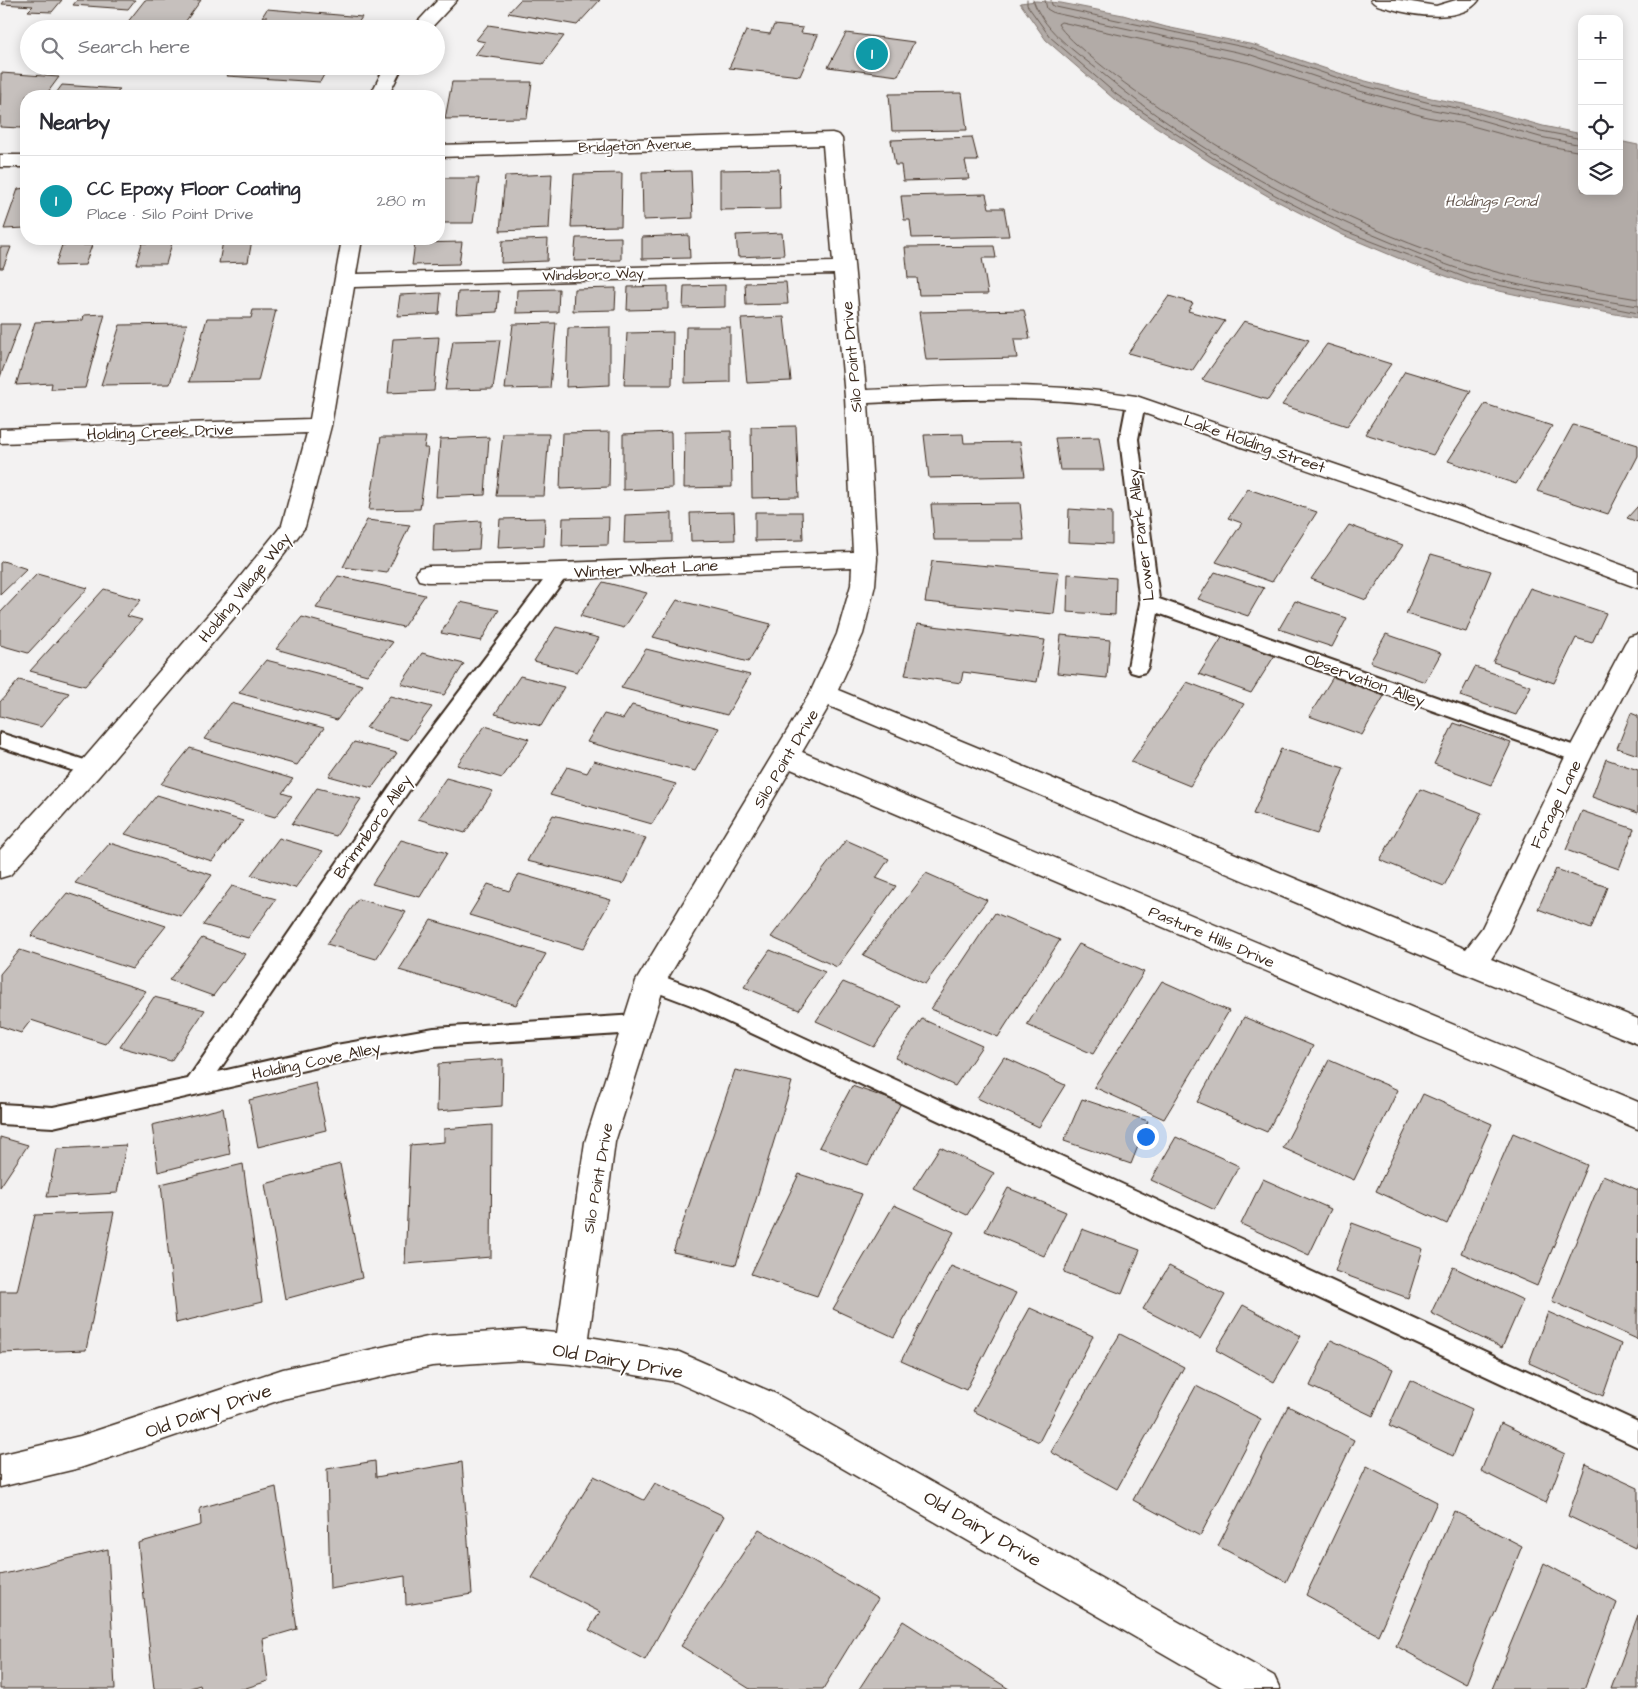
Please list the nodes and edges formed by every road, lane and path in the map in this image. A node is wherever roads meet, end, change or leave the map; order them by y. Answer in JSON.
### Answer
{"nodes":[{"id":1,"x":1380,"y":0,"type":"edge"},
{"id":2,"x":1470,"y":0,"type":"edge"},
{"id":3,"x":439,"y":2,"type":"edge"},
{"id":4,"x":426,"y":20,"type":"edge"},
{"id":5,"x":390,"y":75,"type":"edge"},
{"id":6,"x":382,"y":90,"type":"edge"},
{"id":7,"x":832,"y":139,"type":"joint"},
{"id":8,"x":445,"y":151,"type":"edge"},
{"id":9,"x":0,"y":161,"type":"edge"},
{"id":10,"x":20,"y":161,"type":"edge"},
{"id":11,"x":351,"y":245,"type":"edge"},
{"id":12,"x":843,"y":268,"type":"junction"},
{"id":13,"x":344,"y":281,"type":"junction"},
{"id":14,"x":856,"y":397,"type":"junction"},
{"id":15,"x":1136,"y":403,"type":"junction"},
{"id":16,"x":320,"y":426,"type":"junction"},
{"id":17,"x":0,"y":436,"type":"edge"},
{"id":18,"x":865,"y":559,"type":"junction"},
{"id":19,"x":559,"y":573,"type":"junction"},
{"id":20,"x":428,"y":574,"type":"dead end"},
{"id":21,"x":1638,"y":580,"type":"edge"},
{"id":22,"x":1150,"y":602,"type":"junction"},
{"id":23,"x":1638,"y":643,"type":"edge"},
{"id":24,"x":1138,"y":667,"type":"dead end"},
{"id":25,"x":823,"y":694,"type":"junction"},
{"id":26,"x":0,"y":740,"type":"edge"},
{"id":27,"x":1579,"y":755,"type":"junction"},
{"id":28,"x":786,"y":756,"type":"junction"},
{"id":29,"x":90,"y":769,"type":"junction"},
{"id":30,"x":0,"y":868,"type":"edge"},
{"id":31,"x":1471,"y":964,"type":"junction"},
{"id":32,"x":651,"y":981,"type":"junction"},
{"id":33,"x":636,"y":1024,"type":"junction"},
{"id":34,"x":1638,"y":1032,"type":"edge"},
{"id":35,"x":195,"y":1087,"type":"junction"},
{"id":36,"x":0,"y":1114,"type":"edge"},
{"id":37,"x":1638,"y":1116,"type":"edge"},
{"id":38,"x":571,"y":1349,"type":"junction"},
{"id":39,"x":1638,"y":1435,"type":"edge"},
{"id":40,"x":0,"y":1471,"type":"edge"},
{"id":41,"x":1261,"y":1689,"type":"edge"}],
"edges":[{"from":1,"to":2,"type":"street"},
{"from":3,"to":4,"type":"street"},
{"from":5,"to":6,"type":"street"},
{"from":7,"to":8,"type":"street","name":"Bridgeton Avenue"},
{"from":7,"to":12,"type":"street","name":"Silo Point Drive"},
{"from":9,"to":10,"type":"street"},
{"from":11,"to":13,"type":"street","name":"Holding Village Way"},
{"from":12,"to":13,"type":"street","name":"Windsboro Way"},
{"from":12,"to":14,"type":"street","name":"Silo Point Drive"},
{"from":13,"to":16,"type":"street","name":"Holding Village Way"},
{"from":14,"to":15,"type":"street","name":"Lake Holding Street"},
{"from":14,"to":18,"type":"street","name":"Silo Point Drive"},
{"from":15,"to":21,"type":"street","name":"Lake Holding Street"},
{"from":15,"to":22,"type":"lane","name":"Lower Park Alley"},
{"from":16,"to":17,"type":"street","name":"Holding Creek Drive"},
{"from":16,"to":29,"type":"street","name":"Holding Village Way"},
{"from":18,"to":19,"type":"street","name":"Winter Wheat Lane"},
{"from":18,"to":25,"type":"street","name":"Silo Point Drive"},
{"from":19,"to":20,"type":"street","name":"Winter Wheat Lane"},
{"from":19,"to":35,"type":"lane","name":"Brimmboro Alley"},
{"from":22,"to":24,"type":"lane","name":"Lower Park Alley"},
{"from":22,"to":27,"type":"lane","name":"Observation Alley"},
{"from":23,"to":27,"type":"street","name":"Forage Lane"},
{"from":25,"to":28,"type":"street","name":"Silo Point Drive"},
{"from":25,"to":31,"type":"street"},
{"from":26,"to":29,"type":"lane"},
{"from":27,"to":31,"type":"street","name":"Forage Lane"},
{"from":28,"to":32,"type":"street","name":"Silo Point Drive"},
{"from":28,"to":37,"type":"street","name":"Pasture Hills Drive"},
{"from":29,"to":30,"type":"street","name":"Holding Village Way"},
{"from":31,"to":34,"type":"street"},
{"from":32,"to":33,"type":"street","name":"Silo Point Drive"},
{"from":32,"to":39,"type":"lane"},
{"from":33,"to":35,"type":"lane","name":"Holding Cove Alley"},
{"from":33,"to":38,"type":"street","name":"Silo Point Drive"},
{"from":35,"to":36,"type":"lane","name":"Holding Cove Alley"},
{"from":38,"to":40,"type":"street","name":"Old Dairy Drive"},
{"from":38,"to":41,"type":"street","name":"Old Dairy Drive"}]}
